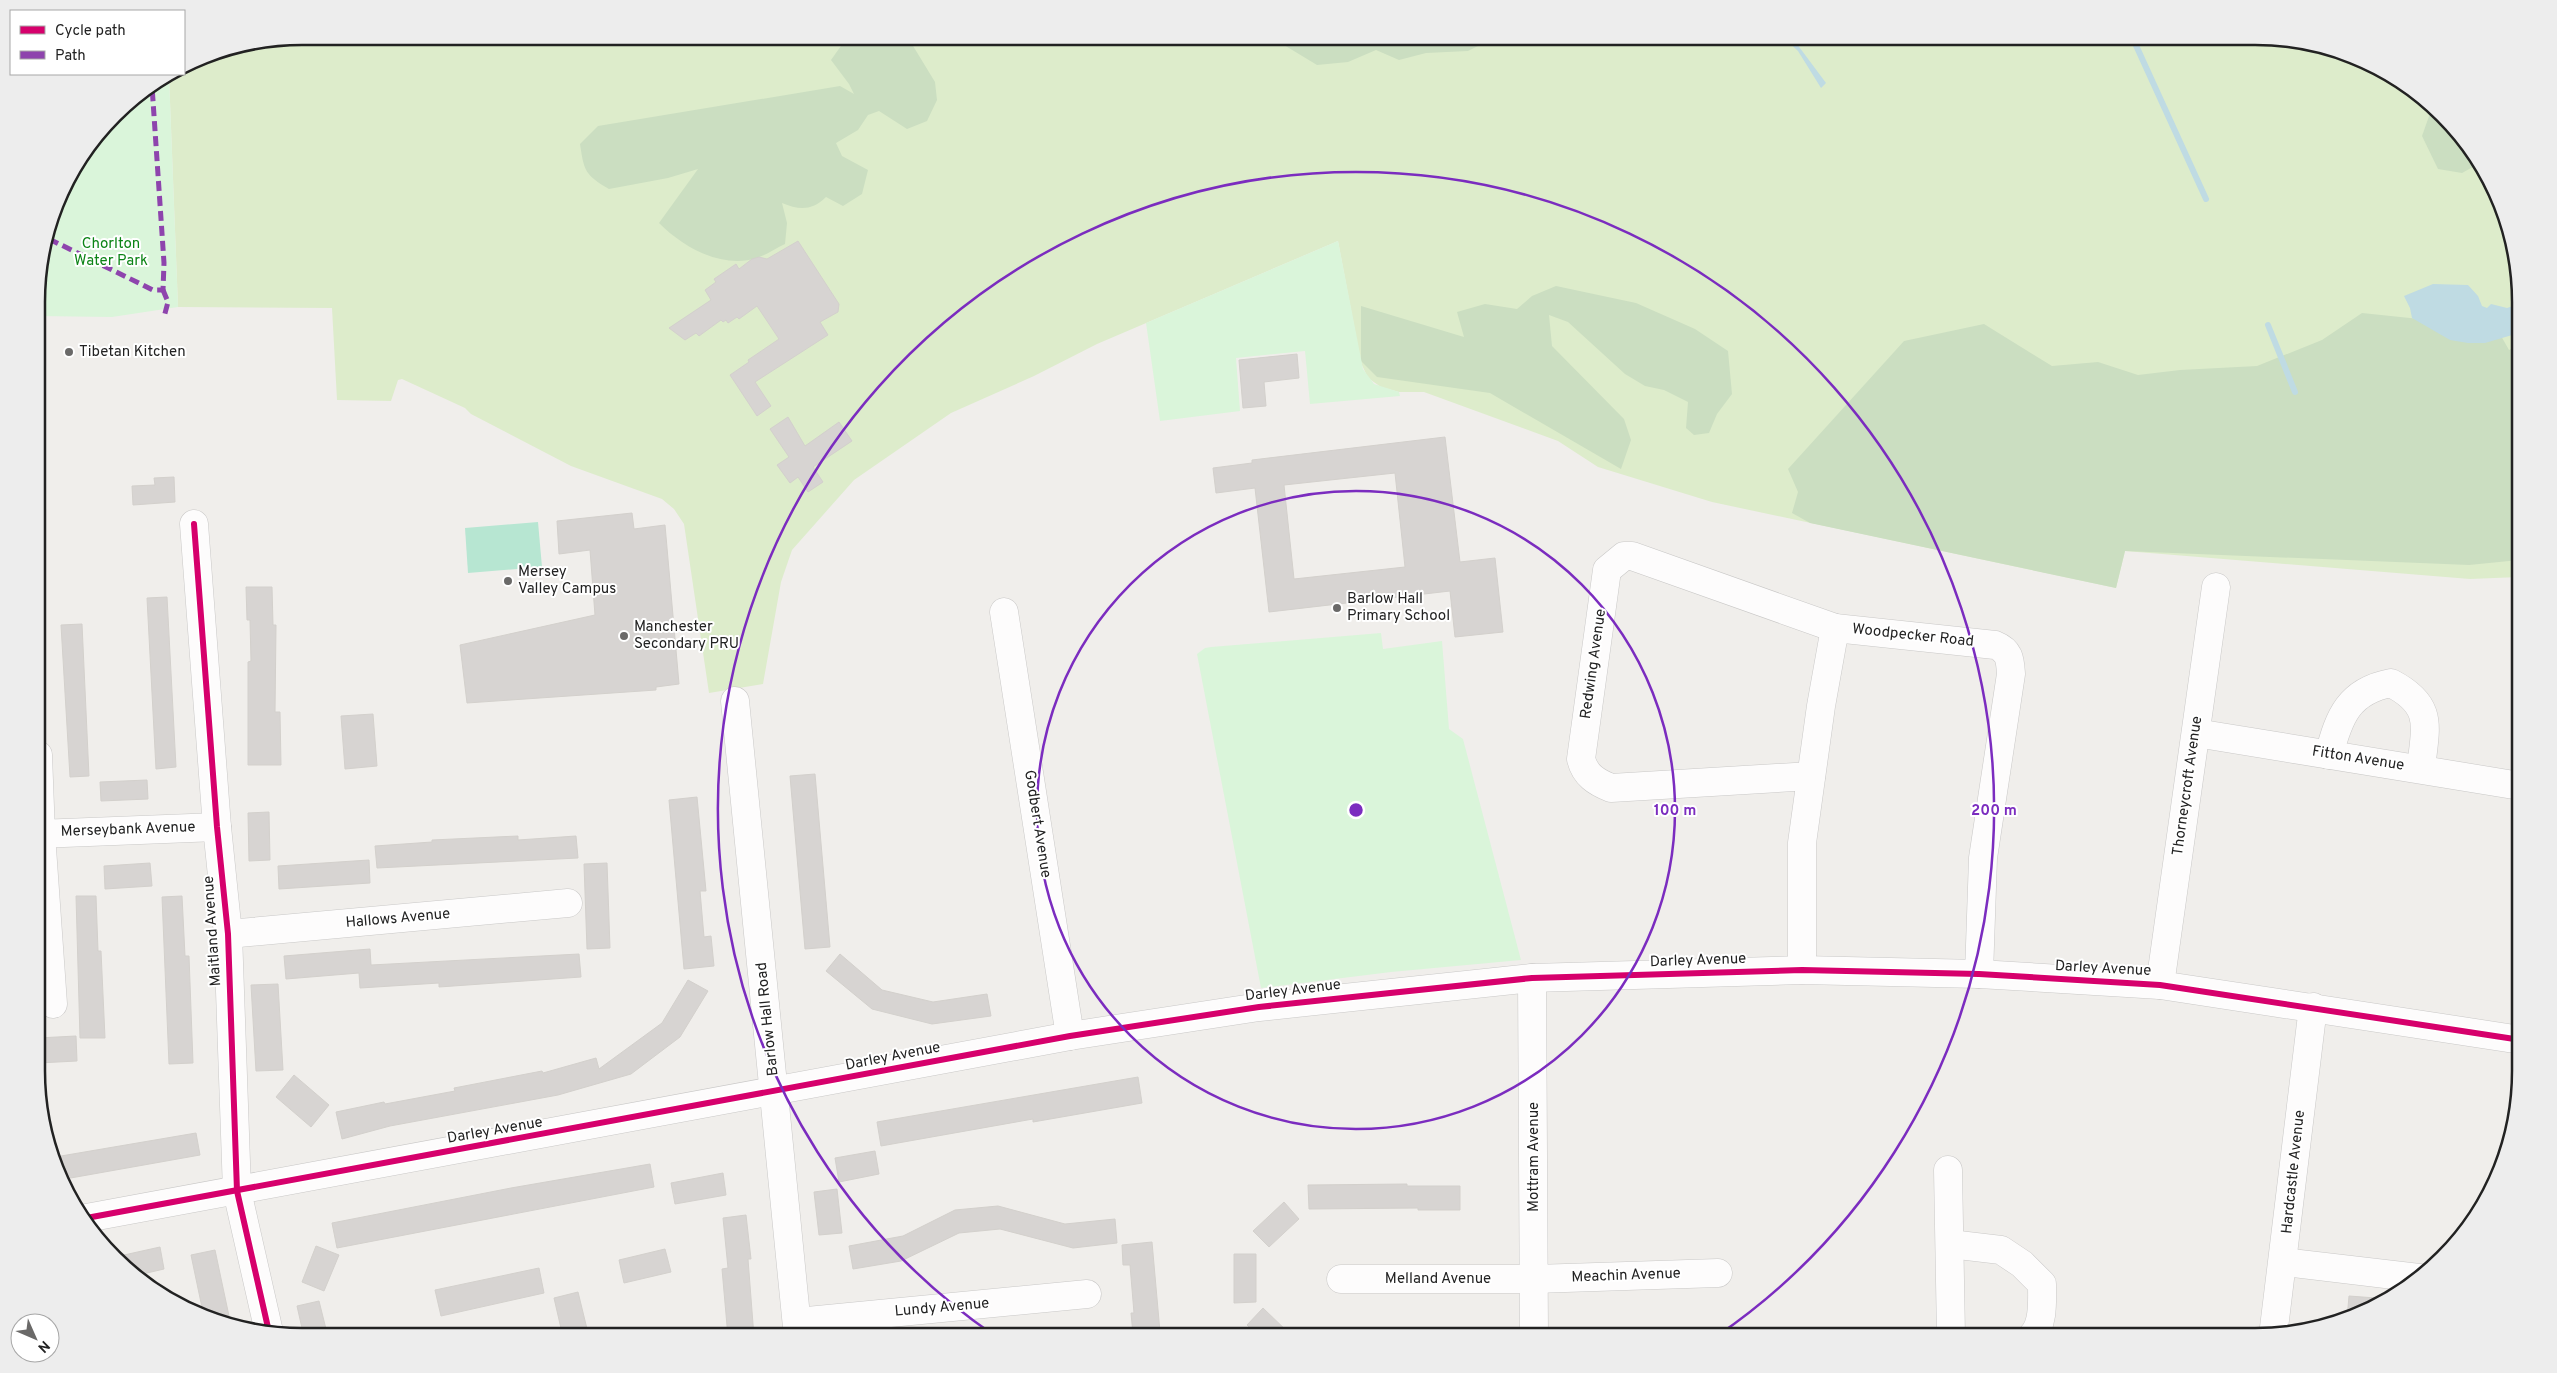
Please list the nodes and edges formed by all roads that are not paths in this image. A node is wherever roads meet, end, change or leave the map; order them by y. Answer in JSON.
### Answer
{"nodes":[{"id":1,"x":194,"y":524,"type":"dead end"},
{"id":2,"x":2216,"y":587,"type":"dead end"},
{"id":3,"x":1004,"y":612,"type":"dead end"},
{"id":4,"x":1835,"y":628,"type":"junction"},
{"id":5,"x":735,"y":701,"type":"dead end"},
{"id":6,"x":2196,"y":733,"type":"junction"},
{"id":7,"x":2329,"y":755,"type":"junction"},
{"id":8,"x":2421,"y":770,"type":"junction"},
{"id":9,"x":1811,"y":776,"type":"junction"},
{"id":10,"x":2512,"y":785,"type":"edge"},
{"id":11,"x":218,"y":827,"type":"junction"},
{"id":12,"x":45,"y":834,"type":"edge"},
{"id":13,"x":568,"y":903,"type":"dead end"},
{"id":14,"x":45,"y":907,"type":"edge"},
{"id":15,"x":228,"y":934,"type":"junction"},
{"id":16,"x":1802,"y":970,"type":"junction"},
{"id":17,"x":1979,"y":974,"type":"junction"},
{"id":18,"x":1532,"y":978,"type":"junction"},
{"id":19,"x":2160,"y":985,"type":"junction"},
{"id":20,"x":53,"y":1004,"type":"dead end"},
{"id":21,"x":2313,"y":1007,"type":"junction"},
{"id":22,"x":1070,"y":1036,"type":"junction"},
{"id":23,"x":2512,"y":1039,"type":"edge"},
{"id":24,"x":776,"y":1092,"type":"junction"},
{"id":25,"x":1948,"y":1170,"type":"dead end"},
{"id":26,"x":236,"y":1191,"type":"junction"},
{"id":27,"x":90,"y":1217,"type":"edge"},
{"id":28,"x":1950,"y":1244,"type":"junction"},
{"id":29,"x":2284,"y":1262,"type":"junction"},
{"id":30,"x":1718,"y":1273,"type":"dead end"},
{"id":31,"x":2409,"y":1277,"type":"edge"},
{"id":32,"x":1341,"y":1279,"type":"dead end"},
{"id":33,"x":1535,"y":1279,"type":"junction"},
{"id":34,"x":1087,"y":1294,"type":"dead end"},
{"id":35,"x":268,"y":1326,"type":"edge"},
{"id":36,"x":2274,"y":1327,"type":"edge"},
{"id":37,"x":798,"y":1328,"type":"edge"},
{"id":38,"x":806,"y":1328,"type":"edge"},
{"id":39,"x":1534,"y":1328,"type":"edge"},
{"id":40,"x":1951,"y":1328,"type":"edge"},
{"id":41,"x":2038,"y":1328,"type":"edge"}],
"edges":[{"from":1,"to":11,"type":"street","name":"Maitland Avenue"},
{"from":2,"to":6,"type":"street","name":"Thorneycroft Avenue"},
{"from":3,"to":22,"type":"street","name":"Godbert Avenue"},
{"from":4,"to":9,"type":"street","name":"Woodpecker Road"},
{"from":4,"to":9,"type":"street","name":"Redwing Avenue"},
{"from":4,"to":17,"type":"street","name":"Woodpecker Road"},
{"from":5,"to":24,"type":"street","name":"Barlow Hall Road"},
{"from":6,"to":7,"type":"street","name":"Fitton Avenue"},
{"from":6,"to":19,"type":"street","name":"Thorneycroft Avenue"},
{"from":7,"to":8,"type":"street","name":"Fitton Avenue"},
{"from":7,"to":8,"type":"street"},
{"from":8,"to":10,"type":"street","name":"Fitton Avenue"},
{"from":9,"to":16,"type":"street","name":"Woodpecker Road"},
{"from":11,"to":12,"type":"street","name":"Merseybank Avenue"},
{"from":11,"to":15,"type":"street","name":"Maitland Avenue"},
{"from":13,"to":15,"type":"street","name":"Hallows Avenue"},
{"from":14,"to":20,"type":"street"},
{"from":15,"to":26,"type":"street","name":"Maitland Avenue"},
{"from":16,"to":17,"type":"street","name":"Darley Avenue"},
{"from":16,"to":18,"type":"street","name":"Darley Avenue"},
{"from":17,"to":19,"type":"street","name":"Darley Avenue"},
{"from":18,"to":22,"type":"street","name":"Darley Avenue"},
{"from":18,"to":33,"type":"street","name":"Mottram Avenue"},
{"from":19,"to":21,"type":"street","name":"Darley Avenue"},
{"from":21,"to":23,"type":"street","name":"Darley Avenue"},
{"from":21,"to":29,"type":"street","name":"Hardcastle Avenue"},
{"from":22,"to":24,"type":"street","name":"Darley Avenue"},
{"from":24,"to":26,"type":"street","name":"Darley Avenue"},
{"from":24,"to":37,"type":"street","name":"Barlow Hall Road"},
{"from":25,"to":28,"type":"street"},
{"from":26,"to":27,"type":"street","name":"Darley Avenue"},
{"from":26,"to":35,"type":"street","name":"Maitland Avenue"},
{"from":28,"to":40,"type":"street"},
{"from":28,"to":41,"type":"street"},
{"from":29,"to":31,"type":"street"},
{"from":29,"to":36,"type":"street","name":"Hardcastle Avenue"},
{"from":30,"to":33,"type":"street","name":"Meachin Avenue"},
{"from":32,"to":33,"type":"street","name":"Melland Avenue"},
{"from":33,"to":39,"type":"street","name":"Mottram Avenue"},
{"from":34,"to":38,"type":"street","name":"Lundy Avenue"}]}
